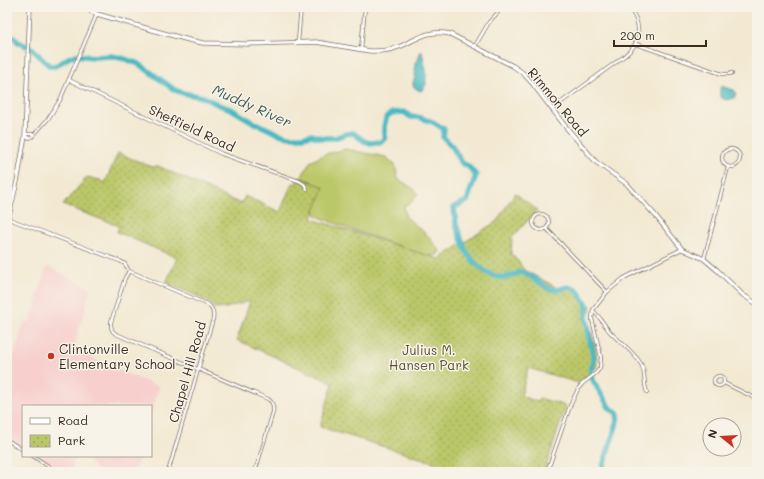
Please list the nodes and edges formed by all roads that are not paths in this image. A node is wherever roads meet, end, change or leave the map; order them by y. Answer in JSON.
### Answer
{"nodes":[{"id":1,"x":30,"y":7,"type":"edge"},
{"id":2,"x":85,"y":7,"type":"edge"},
{"id":3,"x":301,"y":7,"type":"edge"},
{"id":4,"x":365,"y":7,"type":"edge"},
{"id":5,"x":504,"y":7,"type":"edge"},
{"id":6,"x":628,"y":7,"type":"edge"},
{"id":7,"x":97,"y":14,"type":"junction"},
{"id":8,"x":298,"y":42,"type":"junction"},
{"id":9,"x":636,"y":44,"type":"junction"},
{"id":10,"x":475,"y":46,"type":"junction"},
{"id":11,"x":361,"y":50,"type":"junction"},
{"id":12,"x":732,"y":73,"type":"dead end"},
{"id":13,"x":69,"y":80,"type":"junction"},
{"id":14,"x":552,"y":109,"type":"junction"},
{"id":15,"x":25,"y":136,"type":"junction"},
{"id":16,"x":728,"y":167,"type":"junction"},
{"id":17,"x":307,"y":189,"type":"dead end"},
{"id":18,"x":9,"y":211,"type":"edge"},
{"id":19,"x":8,"y":218,"type":"junction"},
{"id":20,"x":7,"y":224,"type":"edge"},
{"id":21,"x":547,"y":229,"type":"junction"},
{"id":22,"x":682,"y":248,"type":"junction"},
{"id":23,"x":704,"y":259,"type":"junction"},
{"id":24,"x":129,"y":271,"type":"junction"},
{"id":25,"x":607,"y":292,"type":"junction"},
{"id":26,"x":757,"y":304,"type":"edge"},
{"id":27,"x":593,"y":310,"type":"junction"},
{"id":28,"x":198,"y":369,"type":"junction"},
{"id":29,"x":7,"y":374,"type":"edge"},
{"id":30,"x":7,"y":381,"type":"edge"},
{"id":31,"x":724,"y":382,"type":"dead end"},
{"id":32,"x":647,"y":392,"type":"dead end"},
{"id":33,"x":757,"y":399,"type":"edge"},
{"id":34,"x":7,"y":440,"type":"edge"},
{"id":35,"x":22,"y":449,"type":"edge"},
{"id":36,"x":34,"y":457,"type":"edge"},
{"id":37,"x":56,"y":472,"type":"edge"},
{"id":38,"x":168,"y":472,"type":"edge"},
{"id":39,"x":255,"y":472,"type":"edge"},
{"id":40,"x":547,"y":472,"type":"edge"}],
"edges":[{"from":1,"to":15,"type":"street"},
{"from":2,"to":7,"type":"street","name":"Rimmon Road"},
{"from":3,"to":8,"type":"street"},
{"from":4,"to":11,"type":"street"},
{"from":5,"to":10,"type":"street"},
{"from":6,"to":9,"type":"street"},
{"from":7,"to":8,"type":"street","name":"Rimmon Road"},
{"from":7,"to":13,"type":"street"},
{"from":8,"to":11,"type":"street","name":"Rimmon Road"},
{"from":9,"to":12,"type":"street"},
{"from":9,"to":14,"type":"street"},
{"from":10,"to":11,"type":"street","name":"Rimmon Road"},
{"from":10,"to":14,"type":"street","name":"Rimmon Road"},
{"from":13,"to":15,"type":"street"},
{"from":13,"to":17,"type":"street","name":"Sheffield Road"},
{"from":14,"to":22,"type":"street","name":"Rimmon Road"},
{"from":15,"to":18,"type":"street"},
{"from":16,"to":16,"type":"street"},
{"from":16,"to":23,"type":"street"},
{"from":18,"to":19,"type":"street"},
{"from":19,"to":20,"type":"street"},
{"from":19,"to":24,"type":"street","name":"Chapel Hill Road"},
{"from":21,"to":21,"type":"street"},
{"from":21,"to":25,"type":"street"},
{"from":22,"to":23,"type":"street","name":"Rimmon Road"},
{"from":22,"to":25,"type":"street"},
{"from":23,"to":26,"type":"street","name":"Rimmon Road"},
{"from":24,"to":28,"type":"street","name":"Chapel Hill Road"},
{"from":24,"to":28,"type":"street"},
{"from":25,"to":27,"type":"street"},
{"from":27,"to":32,"type":"street"},
{"from":27,"to":40,"type":"street"},
{"from":28,"to":38,"type":"street","name":"Chapel Hill Road"},
{"from":28,"to":39,"type":"street"},
{"from":29,"to":30,"type":"street"},
{"from":31,"to":33,"type":"street"},
{"from":34,"to":35,"type":"street"},
{"from":36,"to":37,"type":"street"}]}
